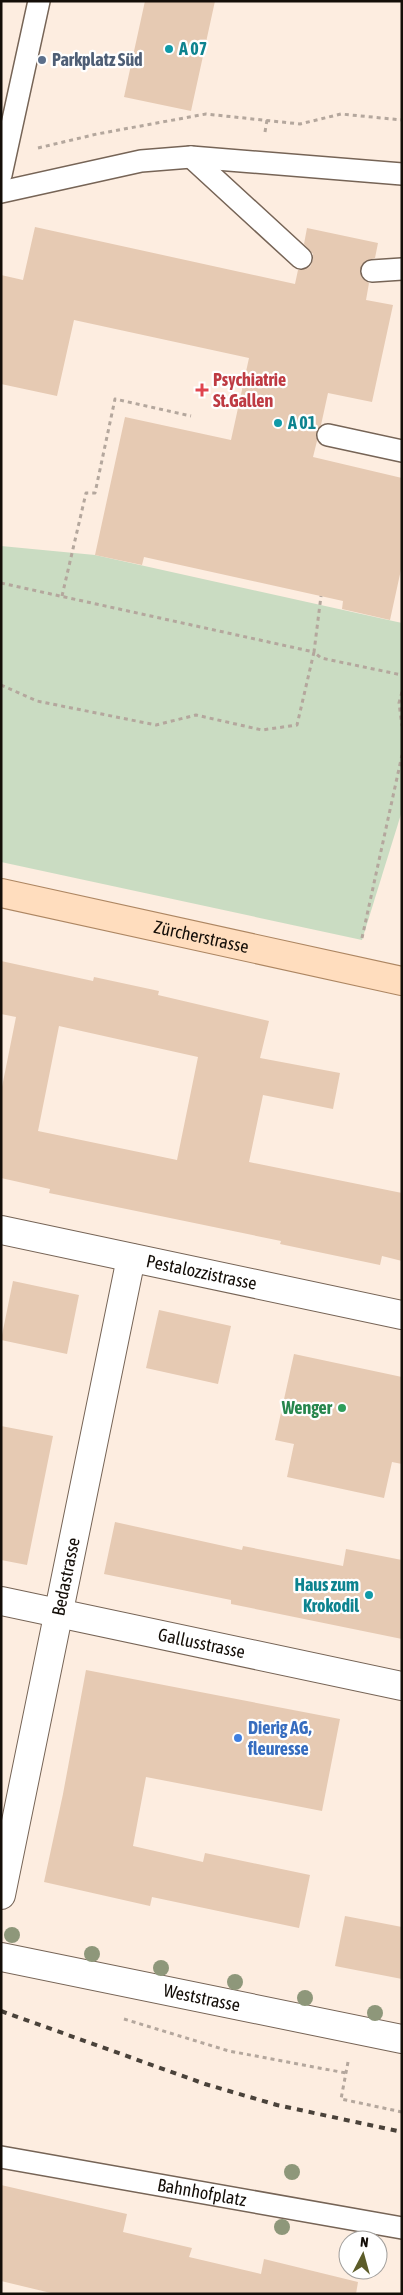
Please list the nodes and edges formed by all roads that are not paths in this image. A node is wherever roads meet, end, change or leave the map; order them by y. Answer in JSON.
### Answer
{"nodes":[{"id":1,"x":39,"y":1,"type":"edge"},
{"id":2,"x":191,"y":157,"type":"junction"},
{"id":3,"x":402,"y":174,"type":"edge"},
{"id":4,"x":1,"y":175,"type":"edge"},
{"id":5,"x":1,"y":192,"type":"edge"},
{"id":6,"x":301,"y":258,"type":"dead end"},
{"id":7,"x":402,"y":269,"type":"edge"},
{"id":8,"x":372,"y":271,"type":"dead end"},
{"id":9,"x":328,"y":435,"type":"dead end"},
{"id":10,"x":402,"y":451,"type":"edge"},
{"id":11,"x":1,"y":893,"type":"edge"},
{"id":12,"x":402,"y":981,"type":"edge"},
{"id":13,"x":1,"y":1230,"type":"edge"},
{"id":14,"x":131,"y":1258,"type":"junction"},
{"id":15,"x":402,"y":1315,"type":"edge"},
{"id":16,"x":1,"y":1601,"type":"edge"},
{"id":17,"x":58,"y":1613,"type":"junction"},
{"id":18,"x":402,"y":1686,"type":"edge"},
{"id":19,"x":1,"y":1895,"type":"edge"},
{"id":20,"x":1,"y":1957,"type":"edge"},
{"id":21,"x":402,"y":2039,"type":"edge"},
{"id":22,"x":1,"y":2157,"type":"edge"},
{"id":23,"x":402,"y":2228,"type":"edge"}],
"edges":[{"from":1,"to":4,"type":"lane"},
{"from":2,"to":3,"type":"lane"},
{"from":2,"to":5,"type":"lane"},
{"from":2,"to":6,"type":"lane"},
{"from":7,"to":8,"type":"lane"},
{"from":9,"to":10,"type":"lane"},
{"from":11,"to":12,"type":"main road","name":"Zürcherstrasse"},
{"from":13,"to":14,"type":"street","name":"Pestalozzistrasse"},
{"from":14,"to":15,"type":"street","name":"Pestalozzistrasse"},
{"from":14,"to":17,"type":"street","name":"Bedastrasse"},
{"from":16,"to":17,"type":"street","name":"Gallusstrasse"},
{"from":17,"to":18,"type":"street","name":"Gallusstrasse"},
{"from":17,"to":19,"type":"street","name":"Bedastrasse"},
{"from":20,"to":21,"type":"street","name":"Weststrasse"},
{"from":22,"to":23,"type":"lane","name":"Bahnhofplatz"}]}
